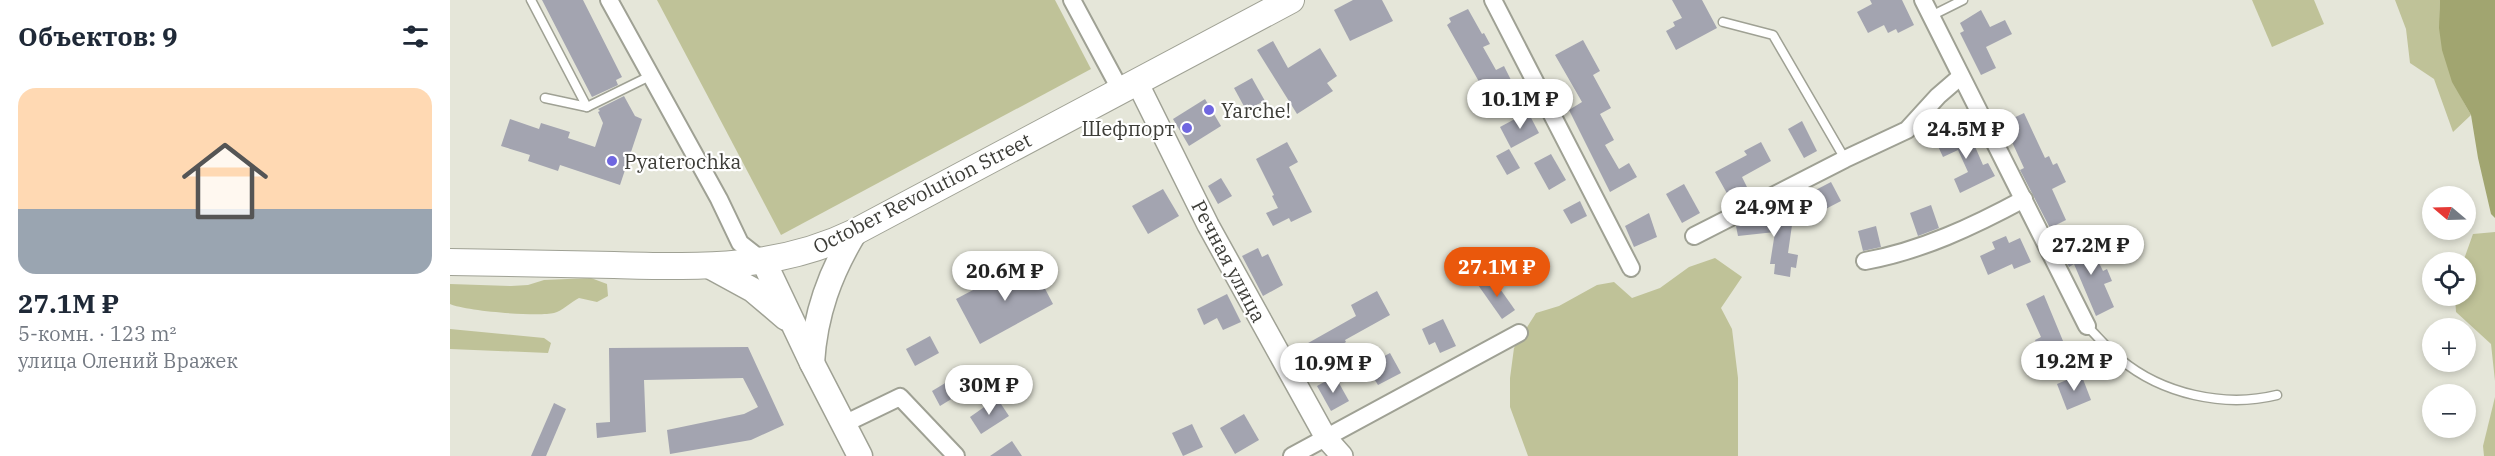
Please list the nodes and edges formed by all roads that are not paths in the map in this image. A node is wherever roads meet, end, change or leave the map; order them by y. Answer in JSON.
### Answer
{"nodes":[{"id":1,"x":531,"y":0,"type":"edge"},
{"id":2,"x":609,"y":0,"type":"edge"},
{"id":3,"x":1072,"y":0,"type":"edge"},
{"id":4,"x":1291,"y":0,"type":"edge"},
{"id":5,"x":1493,"y":0,"type":"edge"},
{"id":6,"x":1923,"y":0,"type":"edge"},
{"id":7,"x":1963,"y":0,"type":"edge"},
{"id":8,"x":1931,"y":16,"type":"junction"},
{"id":9,"x":1723,"y":22,"type":"dead end"},
{"id":10,"x":650,"y":76,"type":"junction"},
{"id":11,"x":1960,"y":77,"type":"junction"},
{"id":12,"x":1129,"y":86,"type":"junction"},
{"id":13,"x":545,"y":98,"type":"dead end"},
{"id":14,"x":587,"y":107,"type":"junction"},
{"id":15,"x":1845,"y":159,"type":"junction"},
{"id":16,"x":2024,"y":199,"type":"junction"},
{"id":17,"x":855,"y":232,"type":"junction"},
{"id":18,"x":1694,"y":236,"type":"dead end"},
{"id":19,"x":1865,"y":261,"type":"dead end"},
{"id":20,"x":450,"y":262,"type":"edge"},
{"id":21,"x":764,"y":262,"type":"junction"},
{"id":22,"x":709,"y":266,"type":"junction"},
{"id":23,"x":1631,"y":268,"type":"dead end"},
{"id":24,"x":795,"y":326,"type":"junction"},
{"id":25,"x":2087,"y":326,"type":"joint"},
{"id":26,"x":1519,"y":333,"type":"dead end"},
{"id":27,"x":812,"y":363,"type":"junction"},
{"id":28,"x":2277,"y":395,"type":"dead end"},
{"id":29,"x":844,"y":424,"type":"junction"},
{"id":30,"x":1326,"y":438,"type":"junction"},
{"id":31,"x":860,"y":456,"type":"edge"},
{"id":32,"x":956,"y":456,"type":"edge"},
{"id":33,"x":1292,"y":456,"type":"edge"},
{"id":34,"x":1342,"y":456,"type":"edge"}],
"edges":[{"from":1,"to":14,"type":"lane"},
{"from":2,"to":10,"type":"street"},
{"from":3,"to":12,"type":"street","name":"Речная улица"},
{"from":4,"to":12,"type":"main road","name":"October Revolution Street"},
{"from":5,"to":23,"type":"street"},
{"from":6,"to":8,"type":"street"},
{"from":7,"to":8,"type":"lane"},
{"from":8,"to":11,"type":"street"},
{"from":9,"to":15,"type":"lane"},
{"from":10,"to":14,"type":"lane"},
{"from":10,"to":21,"type":"street"},
{"from":11,"to":15,"type":"street"},
{"from":11,"to":16,"type":"street"},
{"from":12,"to":17,"type":"main road","name":"October Revolution Street"},
{"from":12,"to":30,"type":"street","name":"Речная улица"},
{"from":13,"to":14,"type":"lane"},
{"from":15,"to":18,"type":"street"},
{"from":16,"to":19,"type":"street"},
{"from":16,"to":25,"type":"street"},
{"from":17,"to":21,"type":"main road","name":"October Revolution Street"},
{"from":17,"to":27,"type":"main road"},
{"from":20,"to":22,"type":"main road","name":"October Revolution Street"},
{"from":21,"to":22,"type":"main road","name":"October Revolution Street"},
{"from":21,"to":24,"type":"main road"},
{"from":22,"to":24,"type":"main road"},
{"from":24,"to":27,"type":"main road"},
{"from":25,"to":28,"type":"lane"},
{"from":26,"to":30,"type":"street"},
{"from":27,"to":29,"type":"main road"},
{"from":29,"to":31,"type":"main road"},
{"from":29,"to":32,"type":"street"},
{"from":30,"to":33,"type":"street"},
{"from":30,"to":34,"type":"street","name":"Речная улица"}]}
